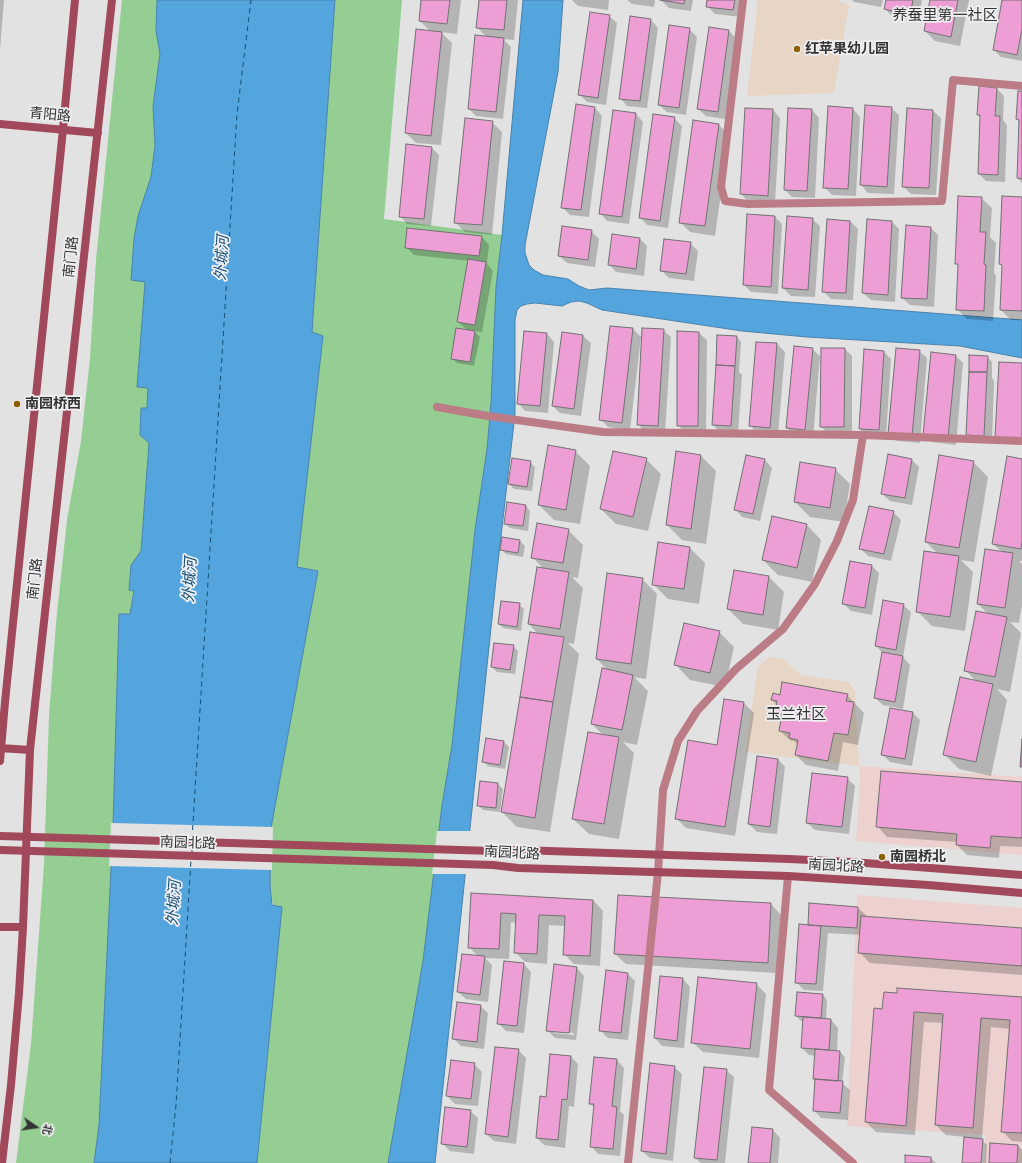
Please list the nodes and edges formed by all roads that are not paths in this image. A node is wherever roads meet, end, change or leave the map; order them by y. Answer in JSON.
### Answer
{"nodes":[{"id":1,"x":75,"y":0,"type":"edge"},
{"id":2,"x":112,"y":0,"type":"edge"},
{"id":3,"x":743,"y":0,"type":"edge"},
{"id":4,"x":1022,"y":86,"type":"edge"},
{"id":5,"x":0,"y":124,"type":"edge"},
{"id":6,"x":64,"y":129,"type":"junction"},
{"id":7,"x":98,"y":133,"type":"junction"},
{"id":8,"x":437,"y":407,"type":"dead end"},
{"id":9,"x":863,"y":435,"type":"junction"},
{"id":10,"x":1022,"y":441,"type":"edge"},
{"id":11,"x":0,"y":748,"type":"edge"},
{"id":12,"x":30,"y":750,"type":"junction"},
{"id":13,"x":0,"y":761,"type":"edge"},
{"id":14,"x":0,"y":836,"type":"edge"},
{"id":15,"x":0,"y":850,"type":"edge"},
{"id":16,"x":659,"y":854,"type":"junction"},
{"id":17,"x":658,"y":872,"type":"junction"},
{"id":18,"x":1022,"y":875,"type":"edge"},
{"id":19,"x":788,"y":876,"type":"junction"},
{"id":20,"x":1022,"y":893,"type":"edge"},
{"id":21,"x":0,"y":927,"type":"edge"},
{"id":22,"x":23,"y":927,"type":"junction"},
{"id":23,"x":2,"y":1163,"type":"edge"},
{"id":24,"x":628,"y":1163,"type":"edge"},
{"id":25,"x":853,"y":1163,"type":"edge"}],
"edges":[{"from":1,"to":6,"type":"main road","name":"南门路"},
{"from":2,"to":7,"type":"main road","name":"南门路"},
{"from":3,"to":4,"type":"street"},
{"from":5,"to":6,"type":"main road","name":"青阳路"},
{"from":6,"to":7,"type":"main road","name":"青阳路"},
{"from":6,"to":11,"type":"main road","name":"南门路"},
{"from":7,"to":12,"type":"main road","name":"南门路"},
{"from":8,"to":9,"type":"street"},
{"from":9,"to":10,"type":"street"},
{"from":9,"to":16,"type":"street"},
{"from":11,"to":12,"type":"main road"},
{"from":11,"to":13,"type":"main road","name":"南门路"},
{"from":12,"to":22,"type":"main road","name":"南门路"},
{"from":14,"to":16,"type":"main road","name":"南园北路","bridge":true},
{"from":15,"to":17,"type":"main road","name":"南园北路","bridge":true},
{"from":16,"to":17,"type":"street"},
{"from":16,"to":18,"type":"main road","name":"南园北路"},
{"from":17,"to":19,"type":"main road","name":"南园北路"},
{"from":17,"to":24,"type":"street"},
{"from":19,"to":20,"type":"main road","name":"南园北路"},
{"from":19,"to":25,"type":"street"},
{"from":21,"to":22,"type":"main road"},
{"from":22,"to":23,"type":"main road","name":"南门路"}]}
